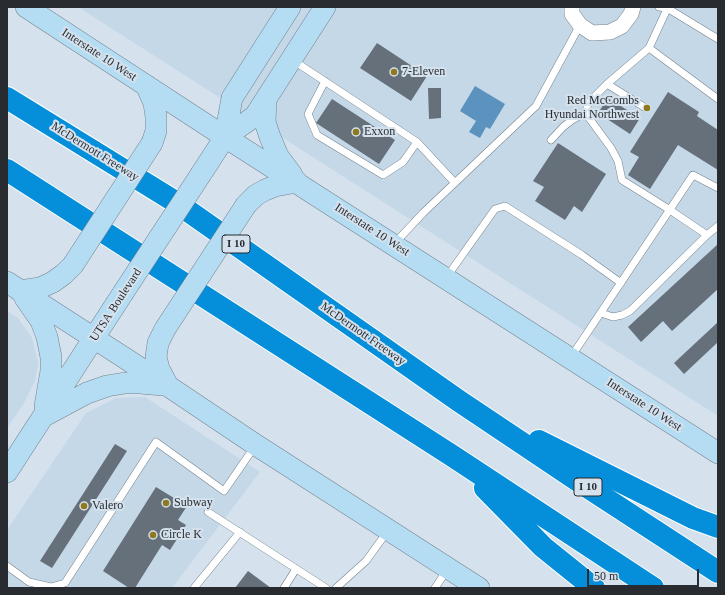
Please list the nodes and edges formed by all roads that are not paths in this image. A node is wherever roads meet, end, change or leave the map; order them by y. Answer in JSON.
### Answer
{"nodes":[{"id":1,"x":26,"y":7,"type":"edge"},
{"id":2,"x":290,"y":7,"type":"edge"},
{"id":3,"x":325,"y":7,"type":"edge"},
{"id":4,"x":572,"y":7,"type":"edge"},
{"id":5,"x":633,"y":7,"type":"edge"},
{"id":6,"x":660,"y":7,"type":"edge"},
{"id":7,"x":668,"y":8,"type":"edge"},
{"id":8,"x":580,"y":26,"type":"junction"},
{"id":9,"x":718,"y":39,"type":"edge"},
{"id":10,"x":649,"y":48,"type":"junction"},
{"id":11,"x":292,"y":60,"type":"junction"},
{"id":12,"x":325,"y":81,"type":"junction"},
{"id":13,"x":607,"y":84,"type":"junction"},
{"id":14,"x":146,"y":86,"type":"junction"},
{"id":15,"x":7,"y":98,"type":"edge"},
{"id":16,"x":266,"y":99,"type":"junction"},
{"id":17,"x":718,"y":99,"type":"edge"},
{"id":18,"x":644,"y":107,"type":"dead end"},
{"id":19,"x":587,"y":112,"type":"junction"},
{"id":20,"x":225,"y":137,"type":"junction"},
{"id":21,"x":551,"y":140,"type":"dead end"},
{"id":22,"x":417,"y":142,"type":"junction"},
{"id":23,"x":7,"y":170,"type":"edge"},
{"id":24,"x":297,"y":182,"type":"junction"},
{"id":25,"x":455,"y":183,"type":"junction"},
{"id":26,"x":718,"y":188,"type":"edge"},
{"id":27,"x":670,"y":210,"type":"junction"},
{"id":28,"x":718,"y":226,"type":"edge"},
{"id":29,"x":708,"y":235,"type":"junction"},
{"id":30,"x":394,"y":245,"type":"junction"},
{"id":31,"x":446,"y":278,"type":"junction"},
{"id":32,"x":621,"y":283,"type":"junction"},
{"id":33,"x":14,"y":287,"type":"edge"},
{"id":34,"x":601,"y":313,"type":"junction"},
{"id":35,"x":94,"y":338,"type":"junction"},
{"id":36,"x":571,"y":358,"type":"junction"},
{"id":37,"x":168,"y":386,"type":"junction"},
{"id":38,"x":459,"y":401,"type":"junction"},
{"id":39,"x":43,"y":416,"type":"junction"},
{"id":40,"x":256,"y":445,"type":"junction"},
{"id":41,"x":718,"y":453,"type":"edge"},
{"id":42,"x":451,"y":455,"type":"junction"},
{"id":43,"x":7,"y":472,"type":"edge"},
{"id":44,"x":208,"y":512,"type":"dead end"},
{"id":45,"x":718,"y":527,"type":"edge"},
{"id":46,"x":388,"y":530,"type":"junction"},
{"id":47,"x":240,"y":532,"type":"junction"},
{"id":48,"x":7,"y":566,"type":"edge"},
{"id":49,"x":448,"y":568,"type":"junction"},
{"id":50,"x":296,"y":569,"type":"junction"},
{"id":51,"x":718,"y":572,"type":"edge"},
{"id":52,"x":29,"y":585,"type":"edge"},
{"id":53,"x":194,"y":588,"type":"edge"},
{"id":54,"x":284,"y":588,"type":"edge"},
{"id":55,"x":326,"y":588,"type":"edge"},
{"id":56,"x":336,"y":588,"type":"edge"},
{"id":57,"x":435,"y":588,"type":"edge"},
{"id":58,"x":479,"y":588,"type":"edge"},
{"id":59,"x":594,"y":588,"type":"edge"},
{"id":60,"x":653,"y":588,"type":"edge"}],
"edges":[{"from":1,"to":14,"type":"main road","name":"Interstate 10 West"},
{"from":2,"to":20,"type":"main road","name":"UTSA Boulevard"},
{"from":3,"to":11,"type":"main road","name":"UTSA Boulevard"},
{"from":4,"to":8,"type":"street"},
{"from":5,"to":8,"type":"street"},
{"from":6,"to":7,"type":"lane"},
{"from":7,"to":9,"type":"lane"},
{"from":7,"to":10,"type":"lane"},
{"from":8,"to":25,"type":"lane"},
{"from":10,"to":13,"type":"lane"},
{"from":10,"to":17,"type":"lane"},
{"from":11,"to":12,"type":"lane"},
{"from":11,"to":16,"type":"main road","name":"UTSA Boulevard"},
{"from":12,"to":22,"type":"lane"},
{"from":12,"to":22,"type":"lane"},
{"from":13,"to":18,"type":"lane"},
{"from":13,"to":19,"type":"lane"},
{"from":14,"to":20,"type":"main road","name":"Interstate 10 West"},
{"from":14,"to":33,"type":"main road","bridge":true},
{"from":15,"to":38,"type":"highway","name":"McDermott Freeway","number":"I 10"},
{"from":16,"to":20,"type":"main road","name":"UTSA Boulevard"},
{"from":16,"to":24,"type":"main road"},
{"from":19,"to":21,"type":"lane"},
{"from":19,"to":27,"type":"lane"},
{"from":20,"to":24,"type":"main road","name":"Interstate 10 West"},
{"from":20,"to":35,"type":"main road","name":"UTSA Boulevard","bridge":true},
{"from":22,"to":25,"type":"lane"},
{"from":23,"to":42,"type":"highway"},
{"from":24,"to":30,"type":"main road","name":"Interstate 10 West"},
{"from":24,"to":37,"type":"main road","bridge":true},
{"from":25,"to":30,"type":"lane"},
{"from":26,"to":27,"type":"lane"},
{"from":27,"to":29,"type":"lane"},
{"from":27,"to":32,"type":"lane"},
{"from":28,"to":29,"type":"lane"},
{"from":29,"to":34,"type":"lane"},
{"from":30,"to":31,"type":"main road","name":"Interstate 10 West"},
{"from":31,"to":32,"type":"lane"},
{"from":31,"to":36,"type":"main road","name":"Interstate 10 West"},
{"from":32,"to":34,"type":"lane"},
{"from":33,"to":35,"type":"main road"},
{"from":33,"to":39,"type":"main road"},
{"from":34,"to":36,"type":"lane"},
{"from":35,"to":37,"type":"main road"},
{"from":35,"to":39,"type":"main road","name":"UTSA Boulevard"},
{"from":36,"to":41,"type":"main road","name":"Interstate 10 West"},
{"from":37,"to":39,"type":"main road"},
{"from":37,"to":40,"type":"main road"},
{"from":38,"to":45,"type":"highway"},
{"from":38,"to":51,"type":"highway","name":"McDermott Freeway","number":"I 10"},
{"from":39,"to":43,"type":"main road","name":"UTSA Boulevard"},
{"from":40,"to":46,"type":"main road"},
{"from":40,"to":52,"type":"lane"},
{"from":42,"to":59,"type":"highway"},
{"from":42,"to":60,"type":"highway"},
{"from":44,"to":47,"type":"lane"},
{"from":46,"to":49,"type":"main road"},
{"from":46,"to":56,"type":"lane"},
{"from":47,"to":50,"type":"lane"},
{"from":47,"to":53,"type":"lane"},
{"from":48,"to":52,"type":"lane"},
{"from":49,"to":57,"type":"lane"},
{"from":49,"to":58,"type":"main road"},
{"from":50,"to":54,"type":"lane"},
{"from":50,"to":55,"type":"lane"}]}
